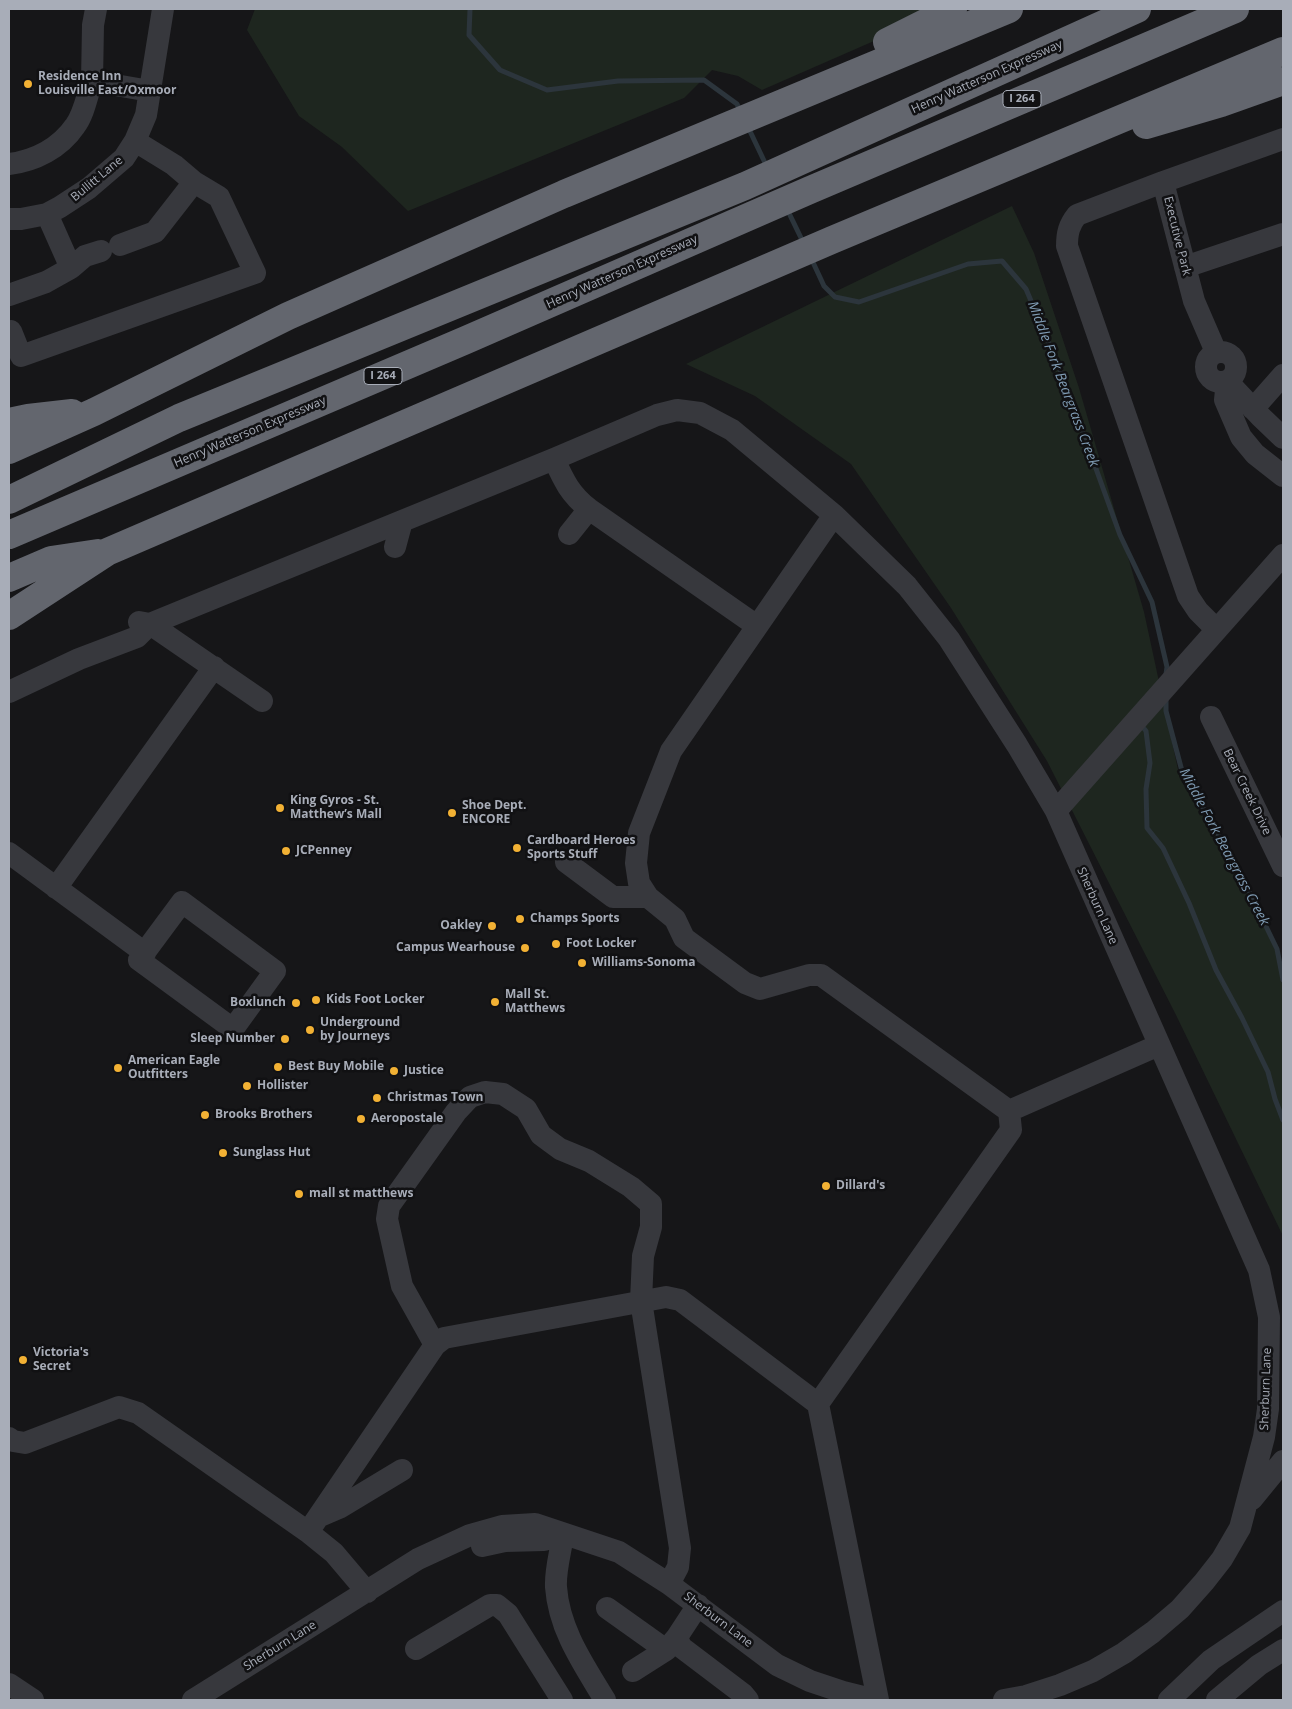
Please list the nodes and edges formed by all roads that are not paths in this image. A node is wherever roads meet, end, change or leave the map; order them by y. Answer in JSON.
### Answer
{"nodes":[{"id":1,"x":96,"y":9,"type":"edge"},
{"id":2,"x":163,"y":9,"type":"edge"},
{"id":3,"x":953,"y":9,"type":"edge"},
{"id":4,"x":1009,"y":9,"type":"edge"},
{"id":5,"x":1137,"y":9,"type":"edge"},
{"id":6,"x":1235,"y":9,"type":"edge"},
{"id":7,"x":1283,"y":51,"type":"edge"},
{"id":8,"x":1283,"y":81,"type":"edge"},
{"id":9,"x":92,"y":82,"type":"junction"},
{"id":10,"x":150,"y":91,"type":"junction"},
{"id":11,"x":773,"y":103,"type":"junction"},
{"id":12,"x":1283,"y":139,"type":"edge"},
{"id":13,"x":134,"y":141,"type":"junction"},
{"id":14,"x":1018,"y":162,"type":"junction"},
{"id":15,"x":9,"y":164,"type":"edge"},
{"id":16,"x":194,"y":182,"type":"junction"},
{"id":17,"x":1163,"y":182,"type":"junction"},
{"id":18,"x":47,"y":214,"type":"junction"},
{"id":19,"x":9,"y":219,"type":"edge"},
{"id":20,"x":1283,"y":234,"type":"edge"},
{"id":21,"x":1185,"y":267,"type":"junction"},
{"id":22,"x":71,"y":268,"type":"junction"},
{"id":23,"x":9,"y":295,"type":"edge"},
{"id":24,"x":9,"y":328,"type":"edge"},
{"id":25,"x":1283,"y":375,"type":"edge"},
{"id":26,"x":1227,"y":381,"type":"junction"},
{"id":27,"x":1253,"y":409,"type":"junction"},
{"id":28,"x":94,"y":412,"type":"junction"},
{"id":29,"x":9,"y":422,"type":"edge"},
{"id":30,"x":1283,"y":438,"type":"edge"},
{"id":31,"x":9,"y":450,"type":"edge"},
{"id":32,"x":554,"y":459,"type":"junction"},
{"id":33,"x":1283,"y":476,"type":"edge"},
{"id":34,"x":9,"y":500,"type":"edge"},
{"id":35,"x":589,"y":509,"type":"junction"},
{"id":36,"x":834,"y":515,"type":"junction"},
{"id":37,"x":402,"y":521,"type":"junction"},
{"id":38,"x":569,"y":534,"type":"dead end"},
{"id":39,"x":9,"y":535,"type":"edge"},
{"id":40,"x":396,"y":547,"type":"dead end"},
{"id":41,"x":107,"y":552,"type":"junction"},
{"id":42,"x":1283,"y":554,"type":"edge"},
{"id":43,"x":9,"y":578,"type":"edge"},
{"id":44,"x":9,"y":616,"type":"edge"},
{"id":45,"x":150,"y":624,"type":"junction"},
{"id":46,"x":757,"y":626,"type":"junction"},
{"id":47,"x":1216,"y":629,"type":"junction"},
{"id":48,"x":214,"y":667,"type":"junction"},
{"id":49,"x":9,"y":691,"type":"edge"},
{"id":50,"x":262,"y":700,"type":"dead end"},
{"id":51,"x":1211,"y":717,"type":"dead end"},
{"id":52,"x":1056,"y":811,"type":"junction"},
{"id":53,"x":9,"y":853,"type":"edge"},
{"id":54,"x":566,"y":862,"type":"dead end"},
{"id":55,"x":1283,"y":866,"type":"edge"},
{"id":56,"x":56,"y":888,"type":"junction"},
{"id":57,"x":648,"y":898,"type":"junction"},
{"id":58,"x":145,"y":952,"type":"junction"},
{"id":59,"x":1159,"y":1045,"type":"junction"},
{"id":60,"x":1009,"y":1111,"type":"junction"},
{"id":61,"x":642,"y":1301,"type":"junction"},
{"id":62,"x":1273,"y":1331,"type":"edge"},
{"id":63,"x":435,"y":1345,"type":"junction"},
{"id":64,"x":1283,"y":1370,"type":"edge"},
{"id":65,"x":818,"y":1404,"type":"junction"},
{"id":66,"x":9,"y":1438,"type":"edge"},
{"id":67,"x":1280,"y":1468,"type":"edge"},
{"id":68,"x":402,"y":1470,"type":"dead end"},
{"id":69,"x":1247,"y":1505,"type":"junction"},
{"id":70,"x":313,"y":1524,"type":"junction"},
{"id":71,"x":563,"y":1534,"type":"junction"},
{"id":72,"x":669,"y":1584,"type":"junction"},
{"id":73,"x":367,"y":1592,"type":"junction"},
{"id":74,"x":698,"y":1605,"type":"junction"},
{"id":75,"x":607,"y":1608,"type":"dead end"},
{"id":76,"x":1283,"y":1611,"type":"edge"},
{"id":77,"x":671,"y":1644,"type":"junction"},
{"id":78,"x":416,"y":1648,"type":"dead end"},
{"id":79,"x":1283,"y":1650,"type":"edge"},
{"id":80,"x":634,"y":1671,"type":"dead end"},
{"id":81,"x":9,"y":1684,"type":"edge"},
{"id":82,"x":227,"y":1691,"type":"edge"},
{"id":83,"x":33,"y":1700,"type":"edge"},
{"id":84,"x":193,"y":1700,"type":"edge"},
{"id":85,"x":562,"y":1700,"type":"edge"},
{"id":86,"x":605,"y":1700,"type":"edge"},
{"id":87,"x":748,"y":1700,"type":"edge"},
{"id":88,"x":877,"y":1700,"type":"edge"},
{"id":89,"x":1004,"y":1700,"type":"edge"},
{"id":90,"x":1169,"y":1700,"type":"edge"},
{"id":91,"x":1217,"y":1700,"type":"edge"}],
"edges":[{"from":1,"to":9,"type":"street"},
{"from":2,"to":10,"type":"street","name":"Bullitt Lane"},
{"from":3,"to":11,"type":"highway"},
{"from":4,"to":11,"type":"highway"},
{"from":5,"to":34,"type":"highway","name":"Henry Watterson Expressway"},
{"from":6,"to":39,"type":"highway","name":"Henry Watterson Expressway","number":"I 264"},
{"from":7,"to":14,"type":"highway"},
{"from":8,"to":14,"type":"highway"},
{"from":9,"to":10,"type":"street"},
{"from":9,"to":15,"type":"street"},
{"from":10,"to":13,"type":"street","name":"Bullitt Lane"},
{"from":11,"to":28,"type":"highway"},
{"from":12,"to":17,"type":"street","name":"Executive Park"},
{"from":13,"to":16,"type":"street"},
{"from":13,"to":18,"type":"street","name":"Bullitt Lane"},
{"from":14,"to":41,"type":"highway"},
{"from":16,"to":22,"type":"street"},
{"from":16,"to":24,"type":"street"},
{"from":17,"to":21,"type":"street","name":"Executive Park"},
{"from":17,"to":47,"type":"street"},
{"from":18,"to":19,"type":"street","name":"Bullitt Lane"},
{"from":18,"to":22,"type":"street"},
{"from":20,"to":21,"type":"street"},
{"from":21,"to":26,"type":"street","name":"Executive Park"},
{"from":22,"to":23,"type":"street"},
{"from":25,"to":27,"type":"street"},
{"from":26,"to":27,"type":"street","name":"Executive Park"},
{"from":26,"to":33,"type":"street"},
{"from":27,"to":30,"type":"street","name":"Executive Park"},
{"from":28,"to":29,"type":"highway"},
{"from":28,"to":31,"type":"highway"},
{"from":32,"to":35,"type":"street"},
{"from":32,"to":36,"type":"street","name":"Sherburn Lane"},
{"from":32,"to":37,"type":"street"},
{"from":35,"to":38,"type":"street"},
{"from":35,"to":46,"type":"street"},
{"from":36,"to":46,"type":"street"},
{"from":36,"to":52,"type":"street","name":"Sherburn Lane"},
{"from":37,"to":40,"type":"street"},
{"from":37,"to":45,"type":"street"},
{"from":41,"to":43,"type":"highway"},
{"from":41,"to":44,"type":"highway"},
{"from":42,"to":47,"type":"street"},
{"from":45,"to":48,"type":"street"},
{"from":45,"to":49,"type":"street"},
{"from":46,"to":57,"type":"street"},
{"from":47,"to":52,"type":"street"},
{"from":48,"to":50,"type":"street"},
{"from":48,"to":56,"type":"street"},
{"from":51,"to":55,"type":"street","name":"Bear Creek Drive"},
{"from":52,"to":59,"type":"street","name":"Sherburn Lane"},
{"from":53,"to":56,"type":"street"},
{"from":54,"to":57,"type":"street"},
{"from":56,"to":58,"type":"street"},
{"from":57,"to":60,"type":"street"},
{"from":58,"to":58,"type":"street"},
{"from":59,"to":60,"type":"street"},
{"from":59,"to":62,"type":"street","name":"Sherburn Lane"},
{"from":60,"to":65,"type":"street"},
{"from":61,"to":63,"type":"street"},
{"from":61,"to":63,"type":"street"},
{"from":61,"to":65,"type":"street"},
{"from":61,"to":72,"type":"street"},
{"from":62,"to":64,"type":"street","name":"Sherburn Lane"},
{"from":62,"to":69,"type":"street","name":"Sherburn Lane"},
{"from":63,"to":70,"type":"street"},
{"from":65,"to":88,"type":"street"},
{"from":66,"to":70,"type":"street"},
{"from":67,"to":69,"type":"street","name":"Sherburn Lane"},
{"from":68,"to":70,"type":"street"},
{"from":69,"to":89,"type":"street","name":"Sherburn Lane"},
{"from":70,"to":73,"type":"street"},
{"from":71,"to":72,"type":"street","name":"Sherburn Lane"},
{"from":71,"to":73,"type":"street","name":"Sherburn Lane"},
{"from":71,"to":86,"type":"street"},
{"from":72,"to":74,"type":"street","name":"Sherburn Lane"},
{"from":73,"to":82,"type":"street","name":"Sherburn Lane"},
{"from":74,"to":77,"type":"street"},
{"from":74,"to":88,"type":"street","name":"Sherburn Lane"},
{"from":75,"to":77,"type":"street"},
{"from":76,"to":90,"type":"street"},
{"from":77,"to":80,"type":"street"},
{"from":77,"to":87,"type":"street"},
{"from":78,"to":85,"type":"street"},
{"from":79,"to":91,"type":"street"},
{"from":81,"to":83,"type":"street"},
{"from":82,"to":84,"type":"street","name":"Sherburn Lane"}]}
